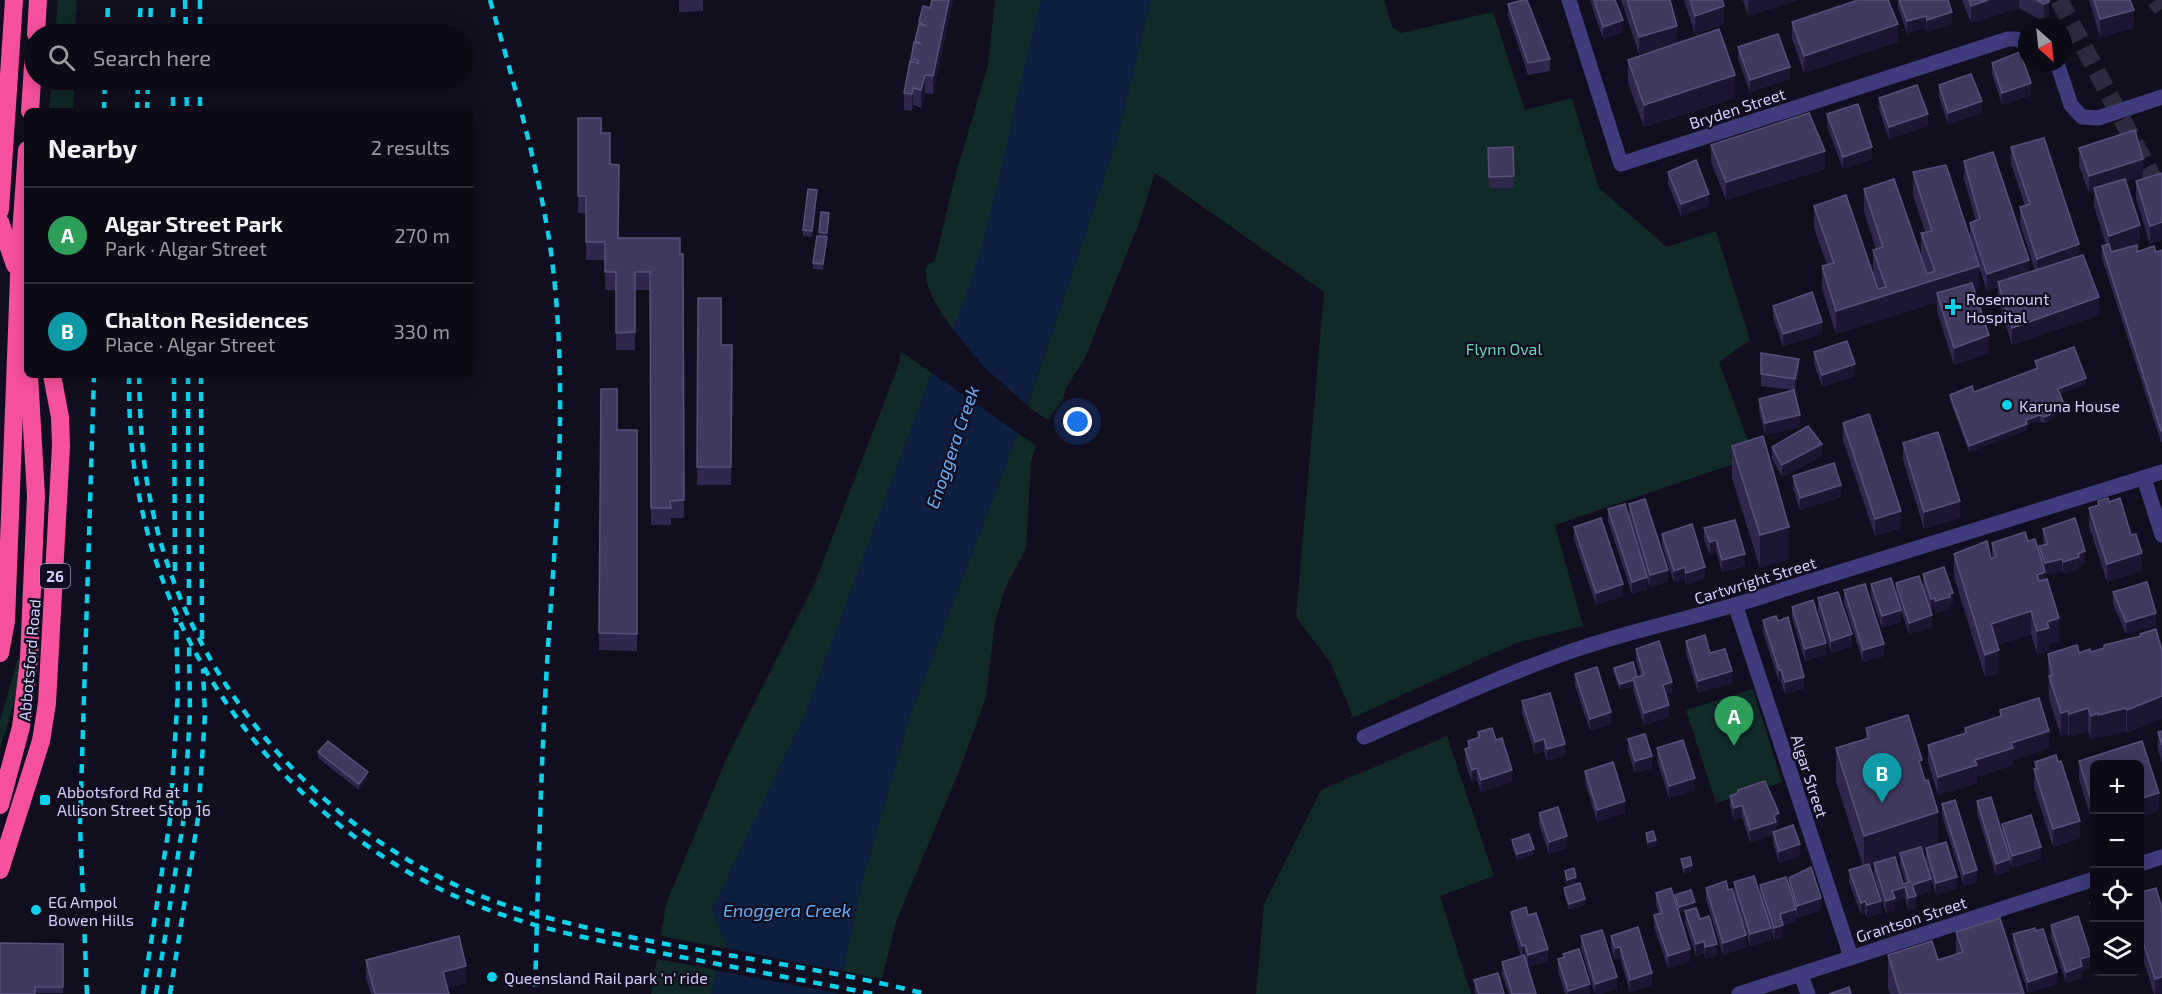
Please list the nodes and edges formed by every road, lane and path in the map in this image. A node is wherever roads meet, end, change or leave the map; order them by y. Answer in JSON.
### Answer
{"nodes":[{"id":1,"x":14,"y":0,"type":"edge"},
{"id":2,"x":39,"y":0,"type":"edge"},
{"id":3,"x":1569,"y":0,"type":"edge"},
{"id":4,"x":37,"y":24,"type":"edge"},
{"id":5,"x":2018,"y":40,"type":"edge"},
{"id":6,"x":2060,"y":72,"type":"edge"},
{"id":7,"x":31,"y":90,"type":"edge"},
{"id":8,"x":2162,"y":97,"type":"edge"},
{"id":9,"x":30,"y":108,"type":"edge"},
{"id":10,"x":1,"y":186,"type":"edge"},
{"id":11,"x":24,"y":190,"type":"edge"},
{"id":12,"x":0,"y":210,"type":"edge"},
{"id":13,"x":0,"y":222,"type":"edge"},
{"id":14,"x":20,"y":248,"type":"junction"},
{"id":15,"x":24,"y":278,"type":"edge"},
{"id":16,"x":24,"y":292,"type":"edge"},
{"id":17,"x":28,"y":378,"type":"edge"},
{"id":18,"x":53,"y":378,"type":"edge"},
{"id":19,"x":2162,"y":472,"type":"edge"},
{"id":20,"x":2144,"y":478,"type":"junction"},
{"id":21,"x":2162,"y":535,"type":"edge"},
{"id":22,"x":1736,"y":607,"type":"junction"},
{"id":23,"x":0,"y":653,"type":"edge"},
{"id":24,"x":1364,"y":737,"type":"dead end"},
{"id":25,"x":0,"y":805,"type":"edge"},
{"id":26,"x":2162,"y":857,"type":"edge"},
{"id":27,"x":2144,"y":862,"type":"edge"},
{"id":28,"x":0,"y":870,"type":"edge"},
{"id":29,"x":2090,"y":880,"type":"edge"},
{"id":30,"x":1851,"y":957,"type":"junction"},
{"id":31,"x":1801,"y":975,"type":"junction"},
{"id":32,"x":1739,"y":994,"type":"edge"},
{"id":33,"x":1808,"y":994,"type":"edge"}],
"edges":[{"from":1,"to":10,"type":"highway"},
{"from":2,"to":4,"type":"highway"},
{"from":3,"to":5,"type":"street","name":"Bryden Street"},
{"from":6,"to":8,"type":"street"},
{"from":7,"to":9,"type":"highway"},
{"from":10,"to":12,"type":"highway"},
{"from":11,"to":14,"type":"highway"},
{"from":13,"to":16,"type":"highway"},
{"from":14,"to":15,"type":"highway","bridge":true},
{"from":14,"to":23,"type":"highway","bridge":true},
{"from":17,"to":25,"type":"highway"},
{"from":18,"to":28,"type":"highway","name":"Abbotsford Road","number":"26"},
{"from":19,"to":20,"type":"street","name":"Cartwright Street"},
{"from":20,"to":21,"type":"street"},
{"from":20,"to":22,"type":"street","name":"Cartwright Street"},
{"from":22,"to":24,"type":"street","name":"Cartwright Street"},
{"from":22,"to":30,"type":"street","name":"Algar Street"},
{"from":26,"to":27,"type":"street"},
{"from":29,"to":30,"type":"street","name":"Grantson Street"},
{"from":30,"to":31,"type":"street","name":"Grantson Street"},
{"from":31,"to":32,"type":"street","name":"Grantson Street"},
{"from":31,"to":33,"type":"street"}]}
